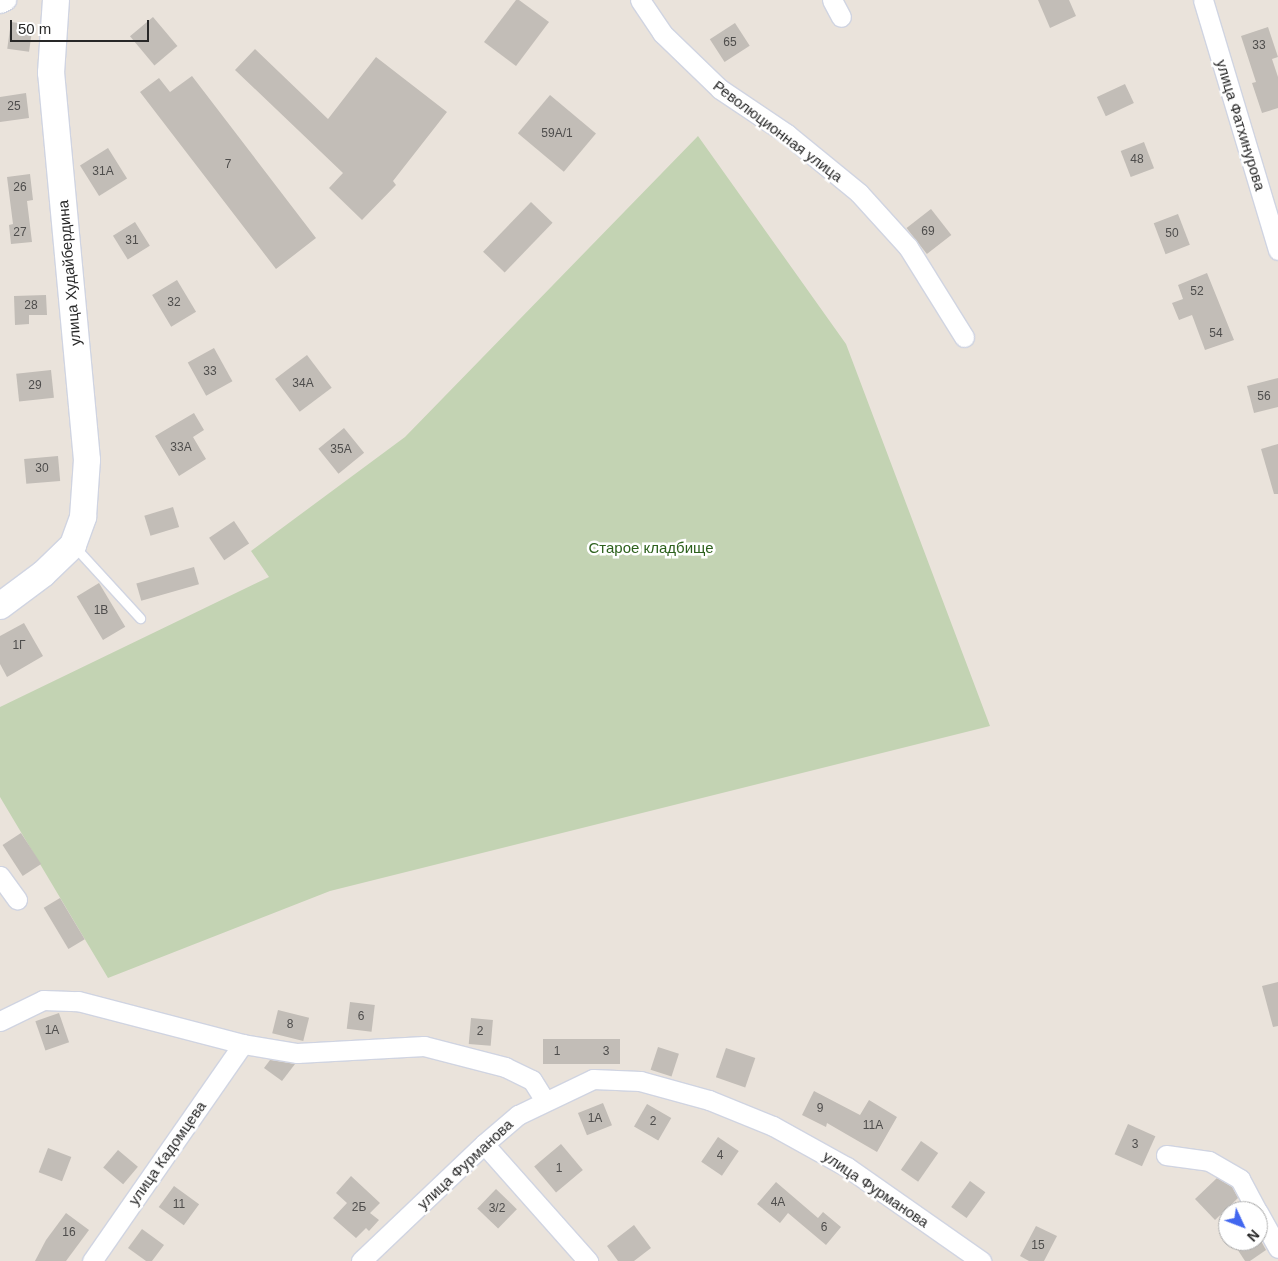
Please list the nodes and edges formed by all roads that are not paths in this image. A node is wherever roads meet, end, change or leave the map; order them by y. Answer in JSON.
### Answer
{"nodes":[{"id":1,"x":6,"y":0,"type":"edge"},
{"id":2,"x":56,"y":0,"type":"edge"},
{"id":3,"x":640,"y":0,"type":"edge"},
{"id":4,"x":832,"y":0,"type":"edge"},
{"id":5,"x":1203,"y":0,"type":"edge"},
{"id":6,"x":0,"y":3,"type":"edge"},
{"id":7,"x":841,"y":17,"type":"dead end"},
{"id":8,"x":1278,"y":250,"type":"edge"},
{"id":9,"x":964,"y":338,"type":"dead end"},
{"id":10,"x":74,"y":545,"type":"junction"},
{"id":11,"x":0,"y":606,"type":"edge"},
{"id":12,"x":140,"y":618,"type":"dead end"},
{"id":13,"x":0,"y":876,"type":"edge"},
{"id":14,"x":17,"y":899,"type":"dead end"},
{"id":15,"x":0,"y":1021,"type":"edge"},
{"id":16,"x":243,"y":1044,"type":"junction"},
{"id":17,"x":545,"y":1101,"type":"junction"},
{"id":18,"x":484,"y":1144,"type":"junction"},
{"id":19,"x":1166,"y":1155,"type":"dead end"},
{"id":20,"x":1252,"y":1201,"type":"edge"},
{"id":21,"x":1268,"y":1230,"type":"edge"},
{"id":22,"x":1278,"y":1248,"type":"edge"},
{"id":23,"x":92,"y":1261,"type":"edge"},
{"id":24,"x":361,"y":1261,"type":"edge"},
{"id":25,"x":588,"y":1261,"type":"edge"},
{"id":26,"x":982,"y":1261,"type":"edge"}],
"edges":[{"from":1,"to":6,"type":"street"},
{"from":2,"to":10,"type":"street","name":"улица Худайбердина"},
{"from":3,"to":9,"type":"street","name":"Революционная улица"},
{"from":4,"to":7,"type":"street"},
{"from":5,"to":8,"type":"street","name":"улица Фатхинурова"},
{"from":10,"to":11,"type":"street"},
{"from":10,"to":12,"type":"lane"},
{"from":13,"to":14,"type":"street"},
{"from":15,"to":16,"type":"street"},
{"from":16,"to":17,"type":"street"},
{"from":16,"to":23,"type":"street","name":"улица Кадомцева"},
{"from":17,"to":18,"type":"street","name":"улица Фурманова"},
{"from":17,"to":26,"type":"street","name":"улица Фурманова"},
{"from":18,"to":24,"type":"street","name":"улица Фурманова"},
{"from":18,"to":25,"type":"street"},
{"from":19,"to":20,"type":"street"},
{"from":21,"to":22,"type":"street"}]}
